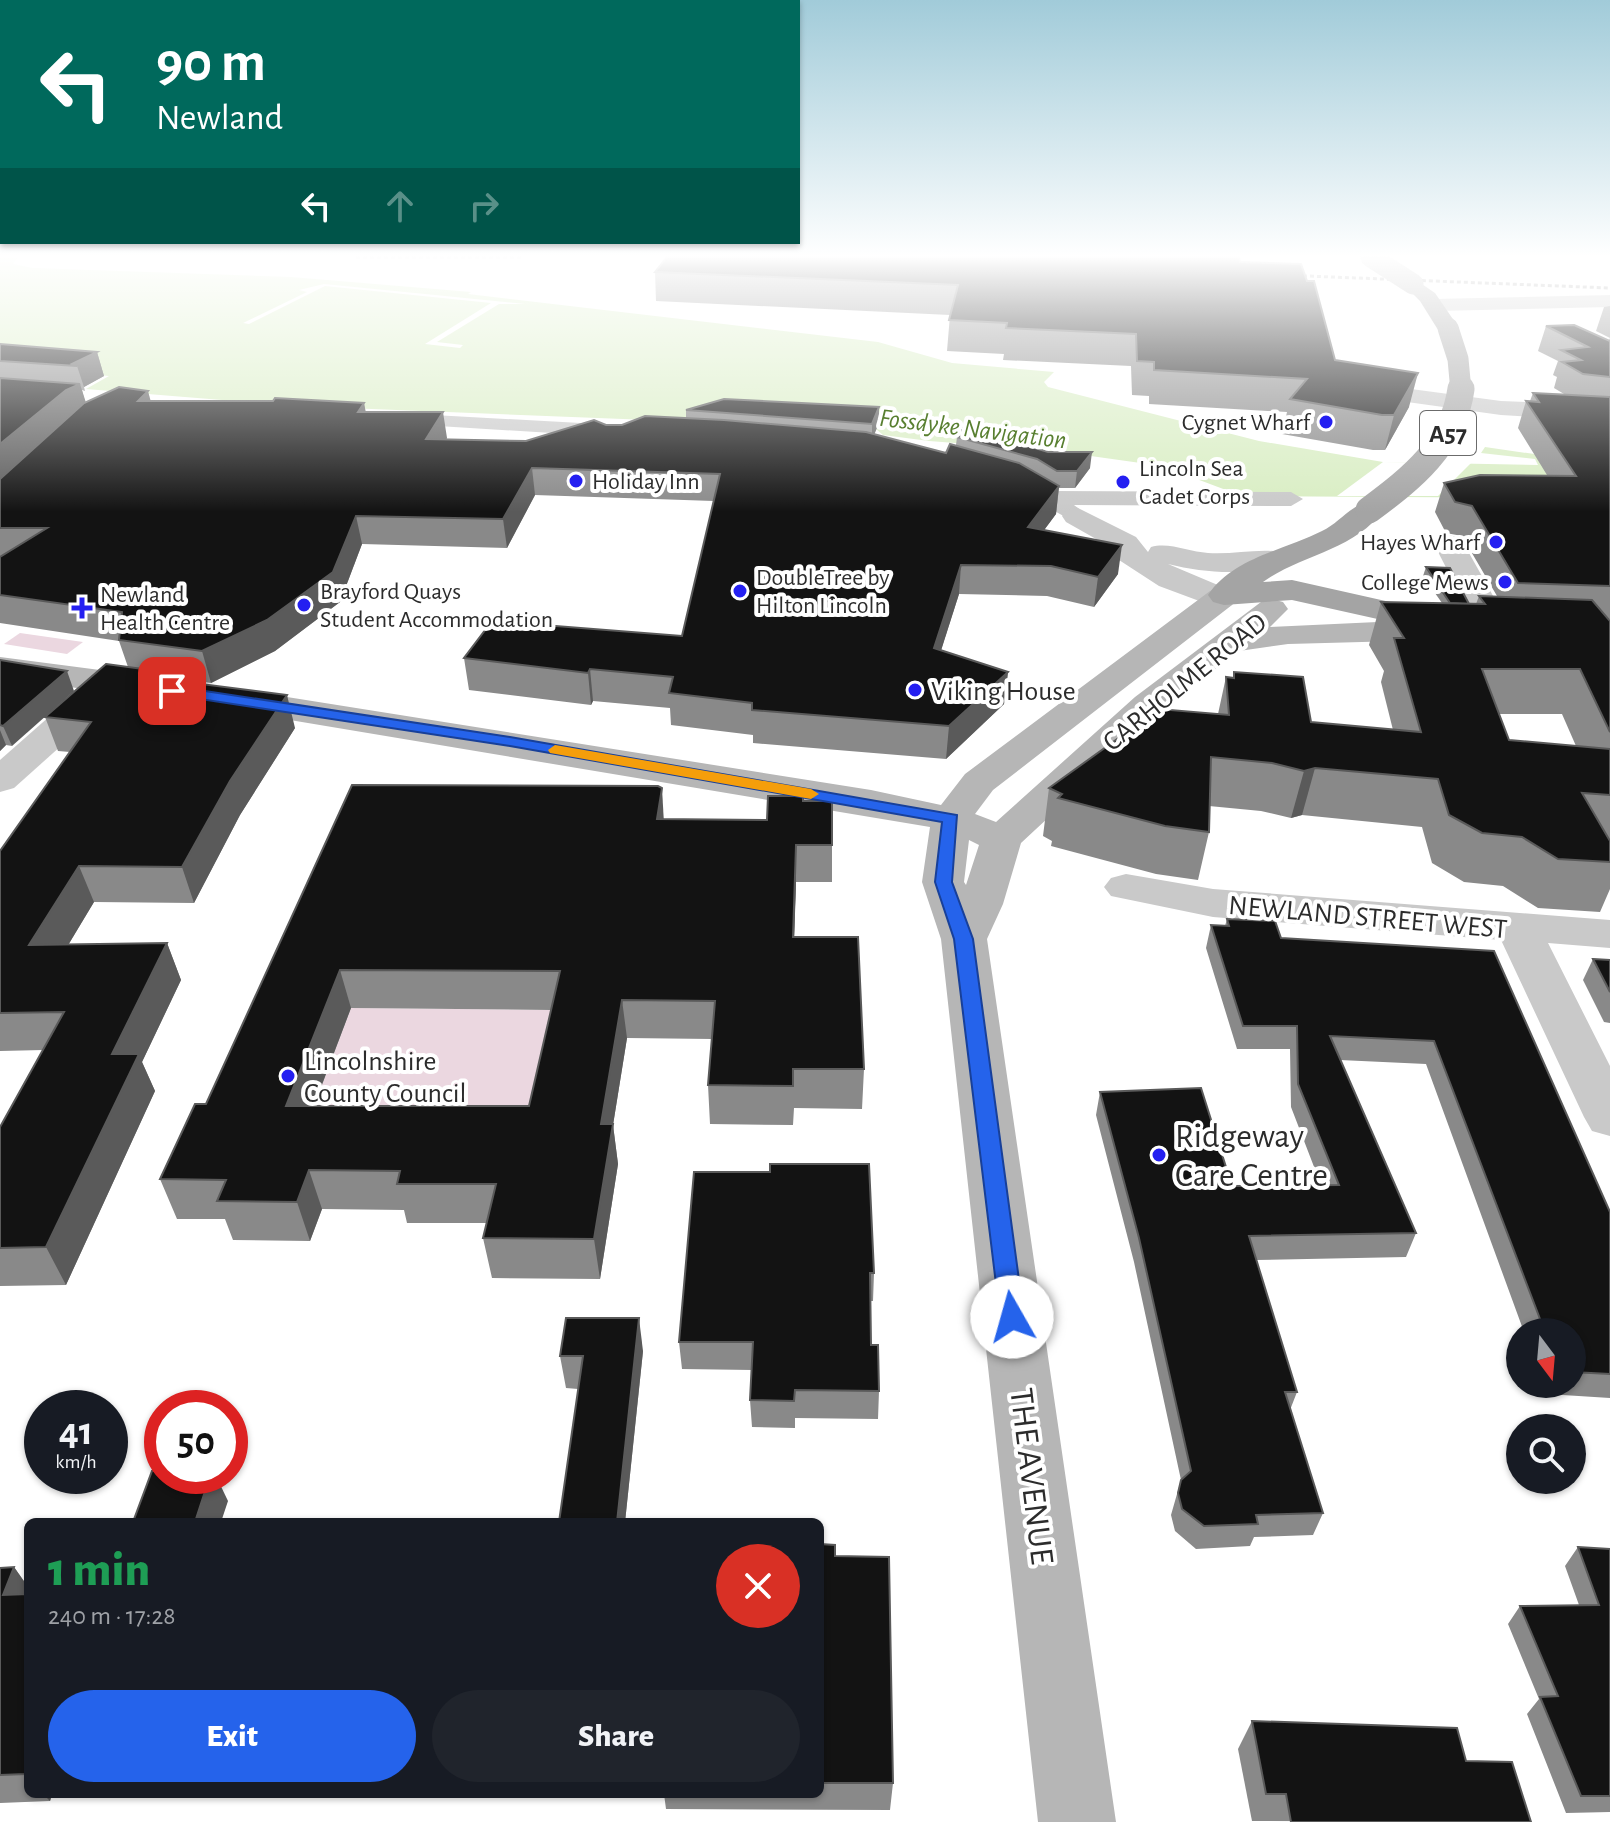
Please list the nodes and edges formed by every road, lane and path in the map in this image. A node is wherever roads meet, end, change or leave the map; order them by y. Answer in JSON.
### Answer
{"nodes":[{"id":1,"x":1454,"y":342,"type":"edge"},
{"id":2,"x":1341,"y":387,"type":"edge"},
{"id":3,"x":1610,"y":413,"type":"edge"},
{"id":4,"x":379,"y":422,"type":"edge"},
{"id":5,"x":533,"y":426,"type":"junction"},
{"id":6,"x":629,"y":437,"type":"edge"},
{"id":7,"x":561,"y":439,"type":"edge"},
{"id":8,"x":991,"y":471,"type":"edge"},
{"id":9,"x":1049,"y":498,"type":"junction"},
{"id":10,"x":1291,"y":499,"type":"dead end"},
{"id":11,"x":1076,"y":516,"type":"joint"},
{"id":12,"x":1125,"y":543,"type":"junction"},
{"id":13,"x":1449,"y":544,"type":"dead end"},
{"id":14,"x":1334,"y":546,"type":"junction"},
{"id":15,"x":1275,"y":559,"type":"junction"},
{"id":16,"x":1224,"y":595,"type":"junction"},
{"id":17,"x":1282,"y":600,"type":"junction"},
{"id":18,"x":1393,"y":620,"type":"junction"},
{"id":19,"x":1509,"y":629,"type":"joint"},
{"id":20,"x":1226,"y":644,"type":"junction"},
{"id":21,"x":0,"y":667,"type":"edge"},
{"id":22,"x":110,"y":681,"type":"junction"},
{"id":23,"x":0,"y":780,"type":"edge"},
{"id":24,"x":951,"y":819,"type":"junction"},
{"id":25,"x":1002,"y":839,"type":"junction"},
{"id":26,"x":1126,"y":887,"type":"dead end"},
{"id":27,"x":1518,"y":928,"type":"junction"},
{"id":28,"x":1610,"y":934,"type":"edge"},
{"id":29,"x":964,"y":939,"type":"junction"},
{"id":30,"x":1610,"y":1117,"type":"edge"},
{"id":31,"x":1077,"y":1822,"type":"edge"}],
"edges":[{"from":1,"to":14,"type":"main road","number":"A57","bridge":true},
{"from":2,"to":3,"type":"street"},
{"from":4,"to":5,"type":"street"},
{"from":5,"to":6,"type":"street"},
{"from":5,"to":7,"type":"street"},
{"from":8,"to":9,"type":"street"},
{"from":9,"to":10,"type":"street"},
{"from":9,"to":11,"type":"street"},
{"from":11,"to":12,"type":"street"},
{"from":12,"to":15,"type":"street"},
{"from":12,"to":16,"type":"street"},
{"from":13,"to":19,"type":"street"},
{"from":14,"to":15,"type":"main road"},
{"from":14,"to":17,"type":"main road"},
{"from":14,"to":18,"type":"main road"},
{"from":15,"to":16,"type":"main road"},
{"from":16,"to":17,"type":"main road"},
{"from":16,"to":24,"type":"main road","name":"CARHOLME ROAD"},
{"from":17,"to":18,"type":"main road","name":"CARHOLME ROAD"},
{"from":17,"to":20,"type":"main road","name":"CARHOLME ROAD"},
{"from":18,"to":19,"type":"main road","name":"CARHOLME ROAD"},
{"from":18,"to":20,"type":"main road"},
{"from":20,"to":25,"type":"main road","name":"CARHOLME ROAD"},
{"from":21,"to":22,"type":"main road"},
{"from":22,"to":23,"type":"street"},
{"from":22,"to":24,"type":"main road"},
{"from":24,"to":25,"type":"main road"},
{"from":24,"to":29,"type":"main road","name":"THE AVENUE"},
{"from":25,"to":29,"type":"main road"},
{"from":26,"to":27,"type":"street","name":"NEWLAND STREET WEST"},
{"from":27,"to":28,"type":"street","name":"NEWLAND STREET WEST"},
{"from":27,"to":30,"type":"street"},
{"from":29,"to":31,"type":"main road","name":"THE AVENUE"}]}
